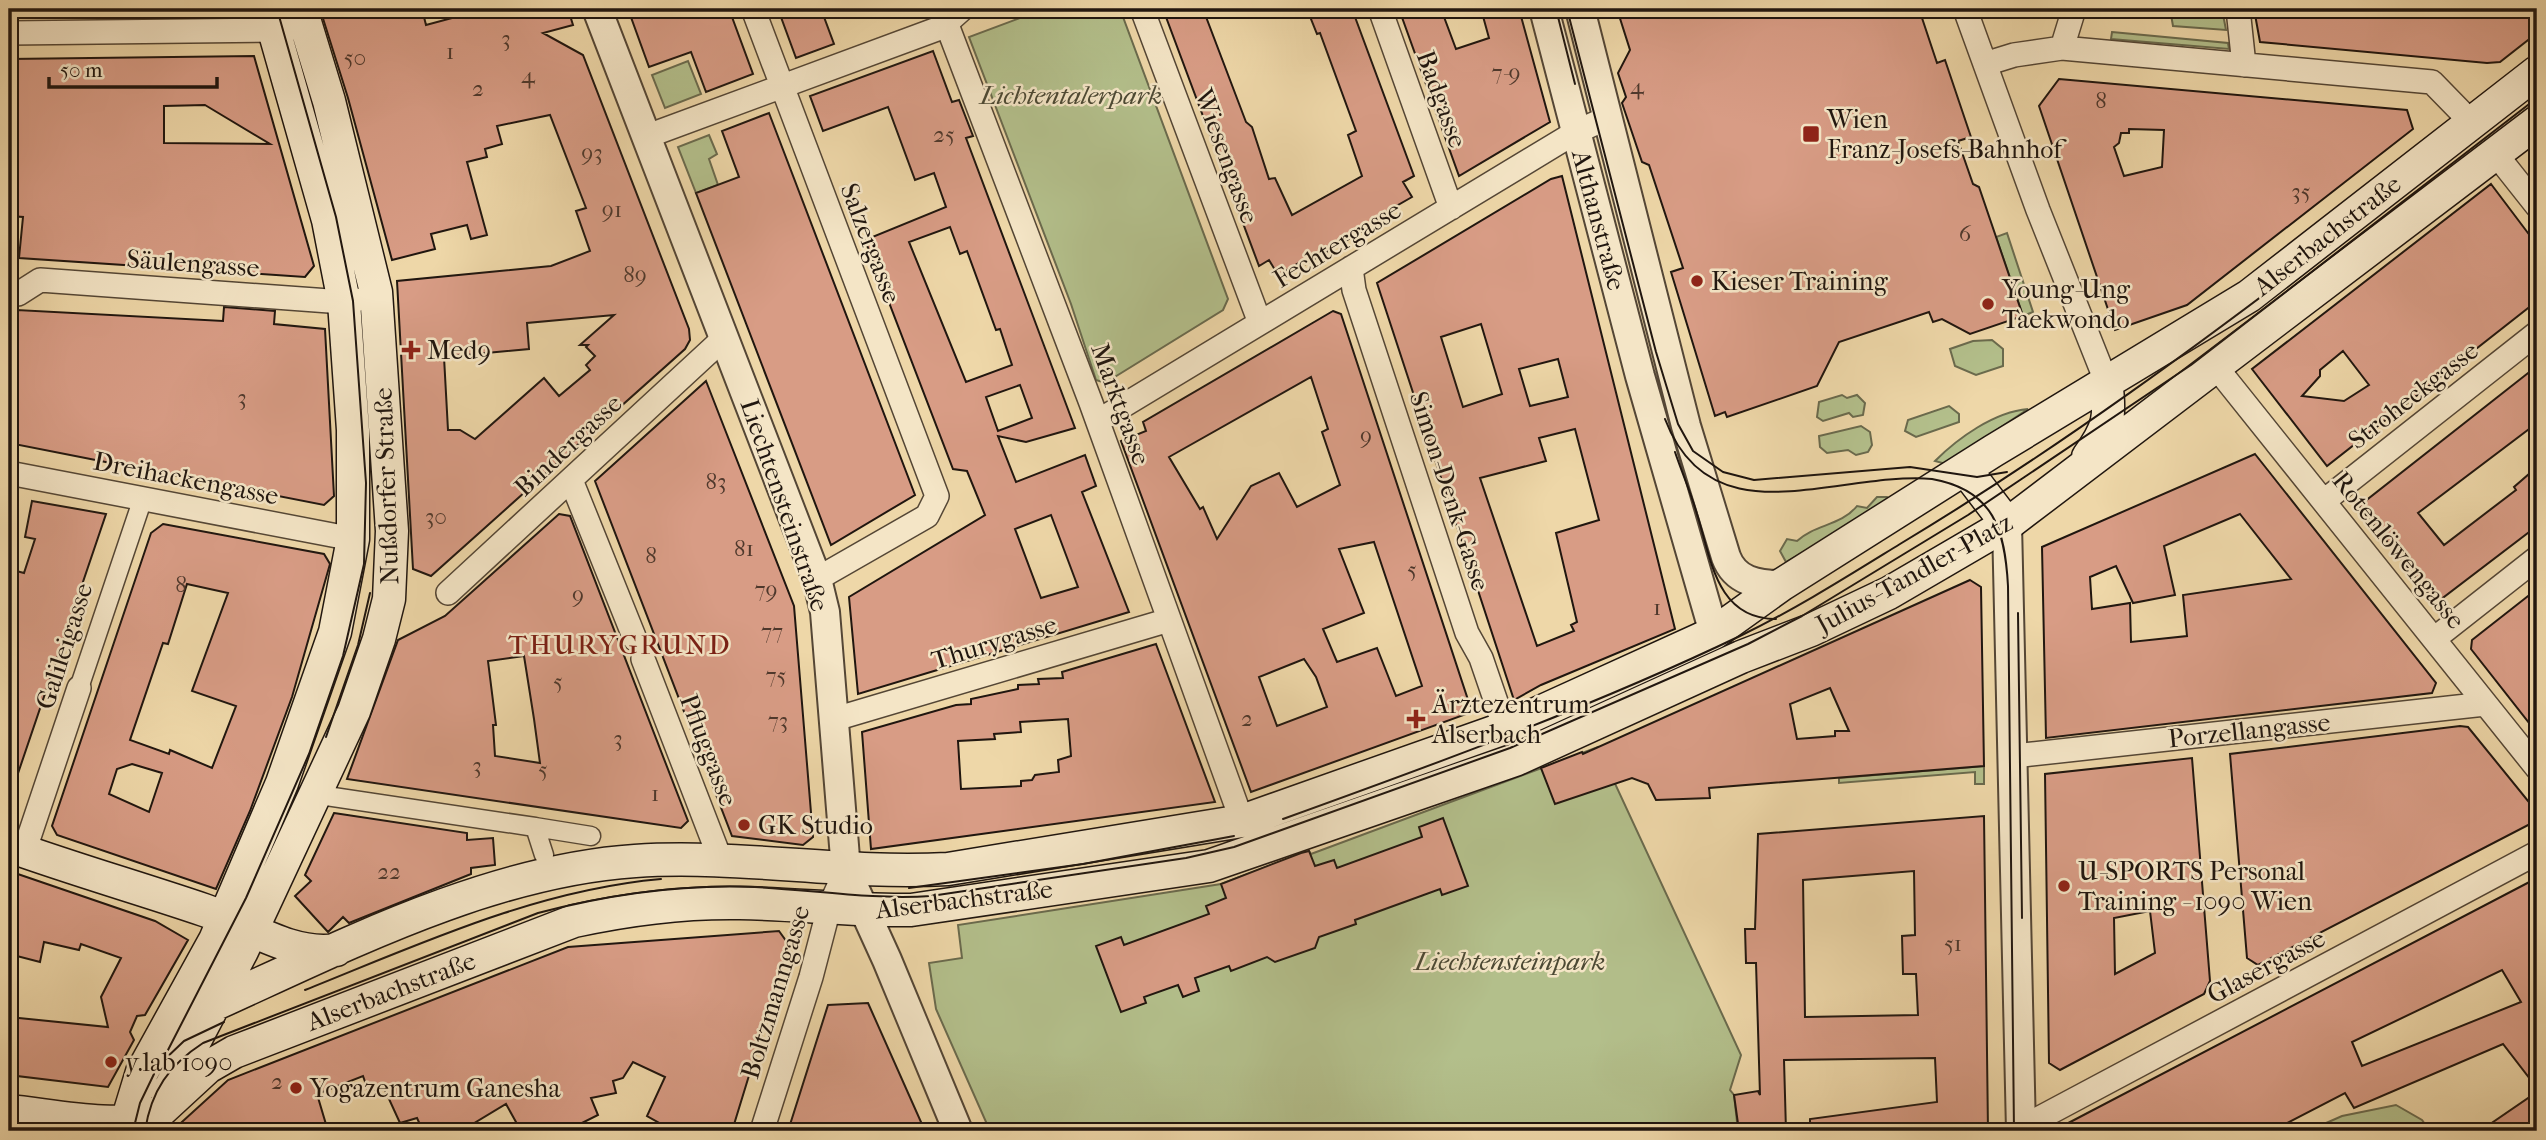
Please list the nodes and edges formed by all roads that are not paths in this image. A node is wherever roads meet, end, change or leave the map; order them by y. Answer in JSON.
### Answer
{"nodes":[{"id":1,"x":597,"y":9,"type":"edge"},
{"id":2,"x":753,"y":9,"type":"edge"},
{"id":3,"x":966,"y":9,"type":"edge"},
{"id":4,"x":1142,"y":9,"type":"edge"},
{"id":5,"x":1380,"y":9,"type":"edge"},
{"id":6,"x":1544,"y":9,"type":"edge"},
{"id":7,"x":1580,"y":9,"type":"edge"},
{"id":8,"x":1965,"y":9,"type":"edge"},
{"id":9,"x":2074,"y":9,"type":"edge"},
{"id":10,"x":2238,"y":9,"type":"edge"},
{"id":11,"x":944,"y":17,"type":"edge"},
{"id":12,"x":271,"y":19,"type":"edge"},
{"id":13,"x":304,"y":19,"type":"edge"},
{"id":14,"x":9,"y":33,"type":"edge"},
{"id":15,"x":2062,"y":48,"type":"junction"},
{"id":16,"x":1985,"y":64,"type":"junction"},
{"id":17,"x":2244,"y":65,"type":"junction"},
{"id":18,"x":2537,"y":72,"type":"edge"},
{"id":19,"x":782,"y":85,"type":"junction"},
{"id":20,"x":1607,"y":118,"type":"junction"},
{"id":21,"x":2537,"y":122,"type":"edge"},
{"id":22,"x":2472,"y":123,"type":"junction"},
{"id":23,"x":1576,"y":132,"type":"junction"},
{"id":24,"x":645,"y":137,"type":"junction"},
{"id":25,"x":2495,"y":153,"type":"junction"},
{"id":26,"x":2537,"y":206,"type":"edge"},
{"id":27,"x":1451,"y":208,"type":"junction"},
{"id":28,"x":1350,"y":268,"type":"junction"},
{"id":29,"x":9,"y":294,"type":"edge"},
{"id":30,"x":376,"y":298,"type":"junction"},
{"id":31,"x":344,"y":302,"type":"junction"},
{"id":32,"x":1260,"y":323,"type":"junction"},
{"id":33,"x":2537,"y":333,"type":"edge"},
{"id":34,"x":724,"y":338,"type":"junction"},
{"id":35,"x":2216,"y":367,"type":"junction"},
{"id":36,"x":2106,"y":381,"type":"junction"},
{"id":37,"x":1098,"y":421,"type":"junction"},
{"id":38,"x":2080,"y":468,"type":"junction"},
{"id":39,"x":1965,"y":469,"type":"junction"},
{"id":40,"x":9,"y":473,"type":"edge"},
{"id":41,"x":572,"y":480,"type":"junction"},
{"id":42,"x":143,"y":498,"type":"junction"},
{"id":43,"x":2324,"y":501,"type":"junction"},
{"id":44,"x":2007,"y":524,"type":"junction"},
{"id":45,"x":353,"y":539,"type":"junction"},
{"id":46,"x":2537,"y":558,"type":"edge"},
{"id":47,"x":817,"y":579,"type":"junction"},
{"id":48,"x":1781,"y":585,"type":"junction"},
{"id":49,"x":449,"y":593,"type":"dead end"},
{"id":50,"x":1169,"y":620,"type":"junction"},
{"id":51,"x":1714,"y":633,"type":"junction"},
{"id":52,"x":2434,"y":639,"type":"junction"},
{"id":53,"x":1685,"y":647,"type":"joint"},
{"id":54,"x":1741,"y":657,"type":"junction"},
{"id":55,"x":1698,"y":678,"type":"joint"},
{"id":56,"x":79,"y":688,"type":"joint"},
{"id":57,"x":2484,"y":704,"type":"junction"},
{"id":58,"x":835,"y":719,"type":"junction"},
{"id":59,"x":1505,"y":728,"type":"junction"},
{"id":60,"x":2014,"y":756,"type":"junction"},
{"id":61,"x":2537,"y":768,"type":"edge"},
{"id":62,"x":313,"y":794,"type":"junction"},
{"id":63,"x":1242,"y":821,"type":"junction"},
{"id":64,"x":535,"y":827,"type":"junction"},
{"id":65,"x":591,"y":836,"type":"dead end"},
{"id":66,"x":17,"y":849,"type":"edge"},
{"id":67,"x":2537,"y":853,"type":"edge"},
{"id":68,"x":544,"y":855,"type":"dead end"},
{"id":69,"x":721,"y":861,"type":"junction"},
{"id":70,"x":846,"y":870,"type":"junction"},
{"id":71,"x":829,"y":908,"type":"junction"},
{"id":72,"x":866,"y":911,"type":"junction"},
{"id":73,"x":239,"y":924,"type":"junction"},
{"id":74,"x":337,"y":950,"type":"junction"},
{"id":75,"x":215,"y":1004,"type":"junction"},
{"id":76,"x":172,"y":1020,"type":"junction"},
{"id":77,"x":9,"y":1111,"type":"edge"},
{"id":78,"x":140,"y":1125,"type":"edge"},
{"id":79,"x":2021,"y":1130,"type":"edge"},
{"id":80,"x":762,"y":1131,"type":"edge"},
{"id":81,"x":958,"y":1131,"type":"edge"}],
"edges":[{"from":1,"to":24,"type":"street","name":"Liechtensteinstraße"},
{"from":2,"to":19,"type":"street","name":"Salzergasse"},
{"from":3,"to":11,"type":"street"},
{"from":4,"to":32,"type":"street","name":"Wiesengasse"},
{"from":5,"to":27,"type":"street","name":"Badgasse"},
{"from":6,"to":23,"type":"street","name":"Althanstraße"},
{"from":7,"to":20,"type":"street","name":"Althanstraße"},
{"from":8,"to":16,"type":"street"},
{"from":9,"to":15,"type":"street"},
{"from":10,"to":17,"type":"street"},
{"from":11,"to":19,"type":"street"},
{"from":11,"to":37,"type":"street","name":"Marktgasse"},
{"from":12,"to":13,"type":"street"},
{"from":12,"to":14,"type":"street"},
{"from":12,"to":31,"type":"main road","name":"Nußdorfer Straße"},
{"from":13,"to":30,"type":"main road","name":"Nußdorfer Straße"},
{"from":15,"to":16,"type":"street"},
{"from":15,"to":17,"type":"street"},
{"from":16,"to":36,"type":"street"},
{"from":17,"to":22,"type":"street"},
{"from":18,"to":22,"type":"main road","name":"Alserbachstraße"},
{"from":19,"to":24,"type":"street"},
{"from":19,"to":47,"type":"street","name":"Salzergasse"},
{"from":20,"to":23,"type":"street","name":"Fechtergasse"},
{"from":20,"to":48,"type":"street","name":"Althanstraße"},
{"from":21,"to":25,"type":"main road","name":"Alserbachstraße"},
{"from":22,"to":36,"type":"main road","name":"Alserbachstraße"},
{"from":23,"to":27,"type":"street","name":"Fechtergasse"},
{"from":23,"to":51,"type":"street","name":"Althanstraße"},
{"from":24,"to":34,"type":"street","name":"Liechtensteinstraße"},
{"from":25,"to":26,"type":"street"},
{"from":25,"to":35,"type":"main road","name":"Alserbachstraße"},
{"from":27,"to":28,"type":"street","name":"Fechtergasse"},
{"from":28,"to":32,"type":"street","name":"Fechtergasse"},
{"from":28,"to":59,"type":"street","name":"Simon-Denk-Gasse"},
{"from":29,"to":31,"type":"street","name":"Säulengasse"},
{"from":30,"to":31,"type":"street","name":"Säulengasse"},
{"from":30,"to":62,"type":"main road","name":"Nußdorfer Straße"},
{"from":31,"to":45,"type":"main road","name":"Nußdorfer Straße"},
{"from":32,"to":37,"type":"street","name":"Fechtergasse"},
{"from":33,"to":43,"type":"street","name":"Stroheckgasse"},
{"from":34,"to":41,"type":"street","name":"Bindergasse"},
{"from":34,"to":47,"type":"street","name":"Liechtensteinstraße"},
{"from":35,"to":38,"type":"main road","name":"Julius-Tandler-Platz"},
{"from":35,"to":43,"type":"street","name":"Rotenlöwengasse"},
{"from":36,"to":38,"type":"main road"},
{"from":36,"to":39,"type":"main road","name":"Julius-Tandler-Platz"},
{"from":37,"to":50,"type":"street","name":"Marktgasse"},
{"from":38,"to":44,"type":"main road","name":"Julius-Tandler-Platz"},
{"from":39,"to":44,"type":"main road"},
{"from":39,"to":48,"type":"main road","name":"Julius-Tandler-Platz"},
{"from":40,"to":42,"type":"street","name":"Dreihackengasse"},
{"from":41,"to":49,"type":"street","name":"Bindergasse"},
{"from":41,"to":69,"type":"street","name":"Pfluggasse"},
{"from":42,"to":45,"type":"street","name":"Dreihackengasse"},
{"from":42,"to":56,"type":"street","name":"Galileigasse"},
{"from":43,"to":52,"type":"street","name":"Rotenlöwengasse"},
{"from":44,"to":54,"type":"main road","name":"Julius-Tandler-Platz"},
{"from":44,"to":60,"type":"street"},
{"from":45,"to":73,"type":"main road","name":"Nußdorfer Straße"},
{"from":46,"to":52,"type":"street"},
{"from":47,"to":58,"type":"street","name":"Liechtensteinstraße"},
{"from":48,"to":51,"type":"main road","name":"Julius-Tandler-Platz"},
{"from":50,"to":58,"type":"street","name":"Thurygasse"},
{"from":50,"to":63,"type":"street","name":"Marktgasse"},
{"from":51,"to":53,"type":"main road","name":"Julius-Tandler-Platz"},
{"from":51,"to":54,"type":"main road"},
{"from":52,"to":57,"type":"street","name":"Rotenlöwengasse"},
{"from":53,"to":59,"type":"main road","name":"Alserbachstraße"},
{"from":54,"to":55,"type":"main road","name":"Julius-Tandler-Platz"},
{"from":55,"to":72,"type":"main road","name":"Alserbachstraße"},
{"from":56,"to":66,"type":"street","name":"Galileigasse"},
{"from":57,"to":60,"type":"street","name":"Porzellangasse"},
{"from":57,"to":61,"type":"street","name":"Rotenlöwengasse"},
{"from":58,"to":70,"type":"street","name":"Liechtensteinstraße"},
{"from":59,"to":63,"type":"main road","name":"Alserbachstraße"},
{"from":60,"to":79,"type":"street"},
{"from":62,"to":64,"type":"street"},
{"from":62,"to":73,"type":"main road","name":"Nußdorfer Straße"},
{"from":63,"to":70,"type":"main road","name":"Alserbachstraße"},
{"from":64,"to":65,"type":"street"},
{"from":64,"to":68,"type":"street"},
{"from":66,"to":73,"type":"main road","name":"Alserbachstraße"},
{"from":67,"to":79,"type":"street","name":"Glasergasse"},
{"from":69,"to":70,"type":"main road","name":"Alserbachstraße"},
{"from":69,"to":74,"type":"main road","name":"Alserbachstraße"},
{"from":70,"to":71,"type":"street","name":"Boltzmanngasse"},
{"from":70,"to":72,"type":"street","name":"Liechtensteinstraße"},
{"from":71,"to":72,"type":"main road","name":"Alserbachstraße"},
{"from":71,"to":78,"type":"main road","name":"Alserbachstraße"},
{"from":71,"to":80,"type":"street","name":"Boltzmanngasse"},
{"from":72,"to":81,"type":"street","name":"Liechtensteinstraße"},
{"from":73,"to":74,"type":"main road","name":"Alserbachstraße"},
{"from":73,"to":75,"type":"main road","name":"Nußdorfer Straße"},
{"from":73,"to":76,"type":"main road","name":"Nußdorfer Straße"},
{"from":74,"to":75,"type":"main road","name":"Alserbachstraße"},
{"from":75,"to":76,"type":"main road","name":"Alserbachstraße"},
{"from":75,"to":78,"type":"main road","name":"Nußdorfer Straße"},
{"from":76,"to":78,"type":"main road","name":"Nußdorfer Straße"},
{"from":77,"to":78,"type":"main road"}]}
